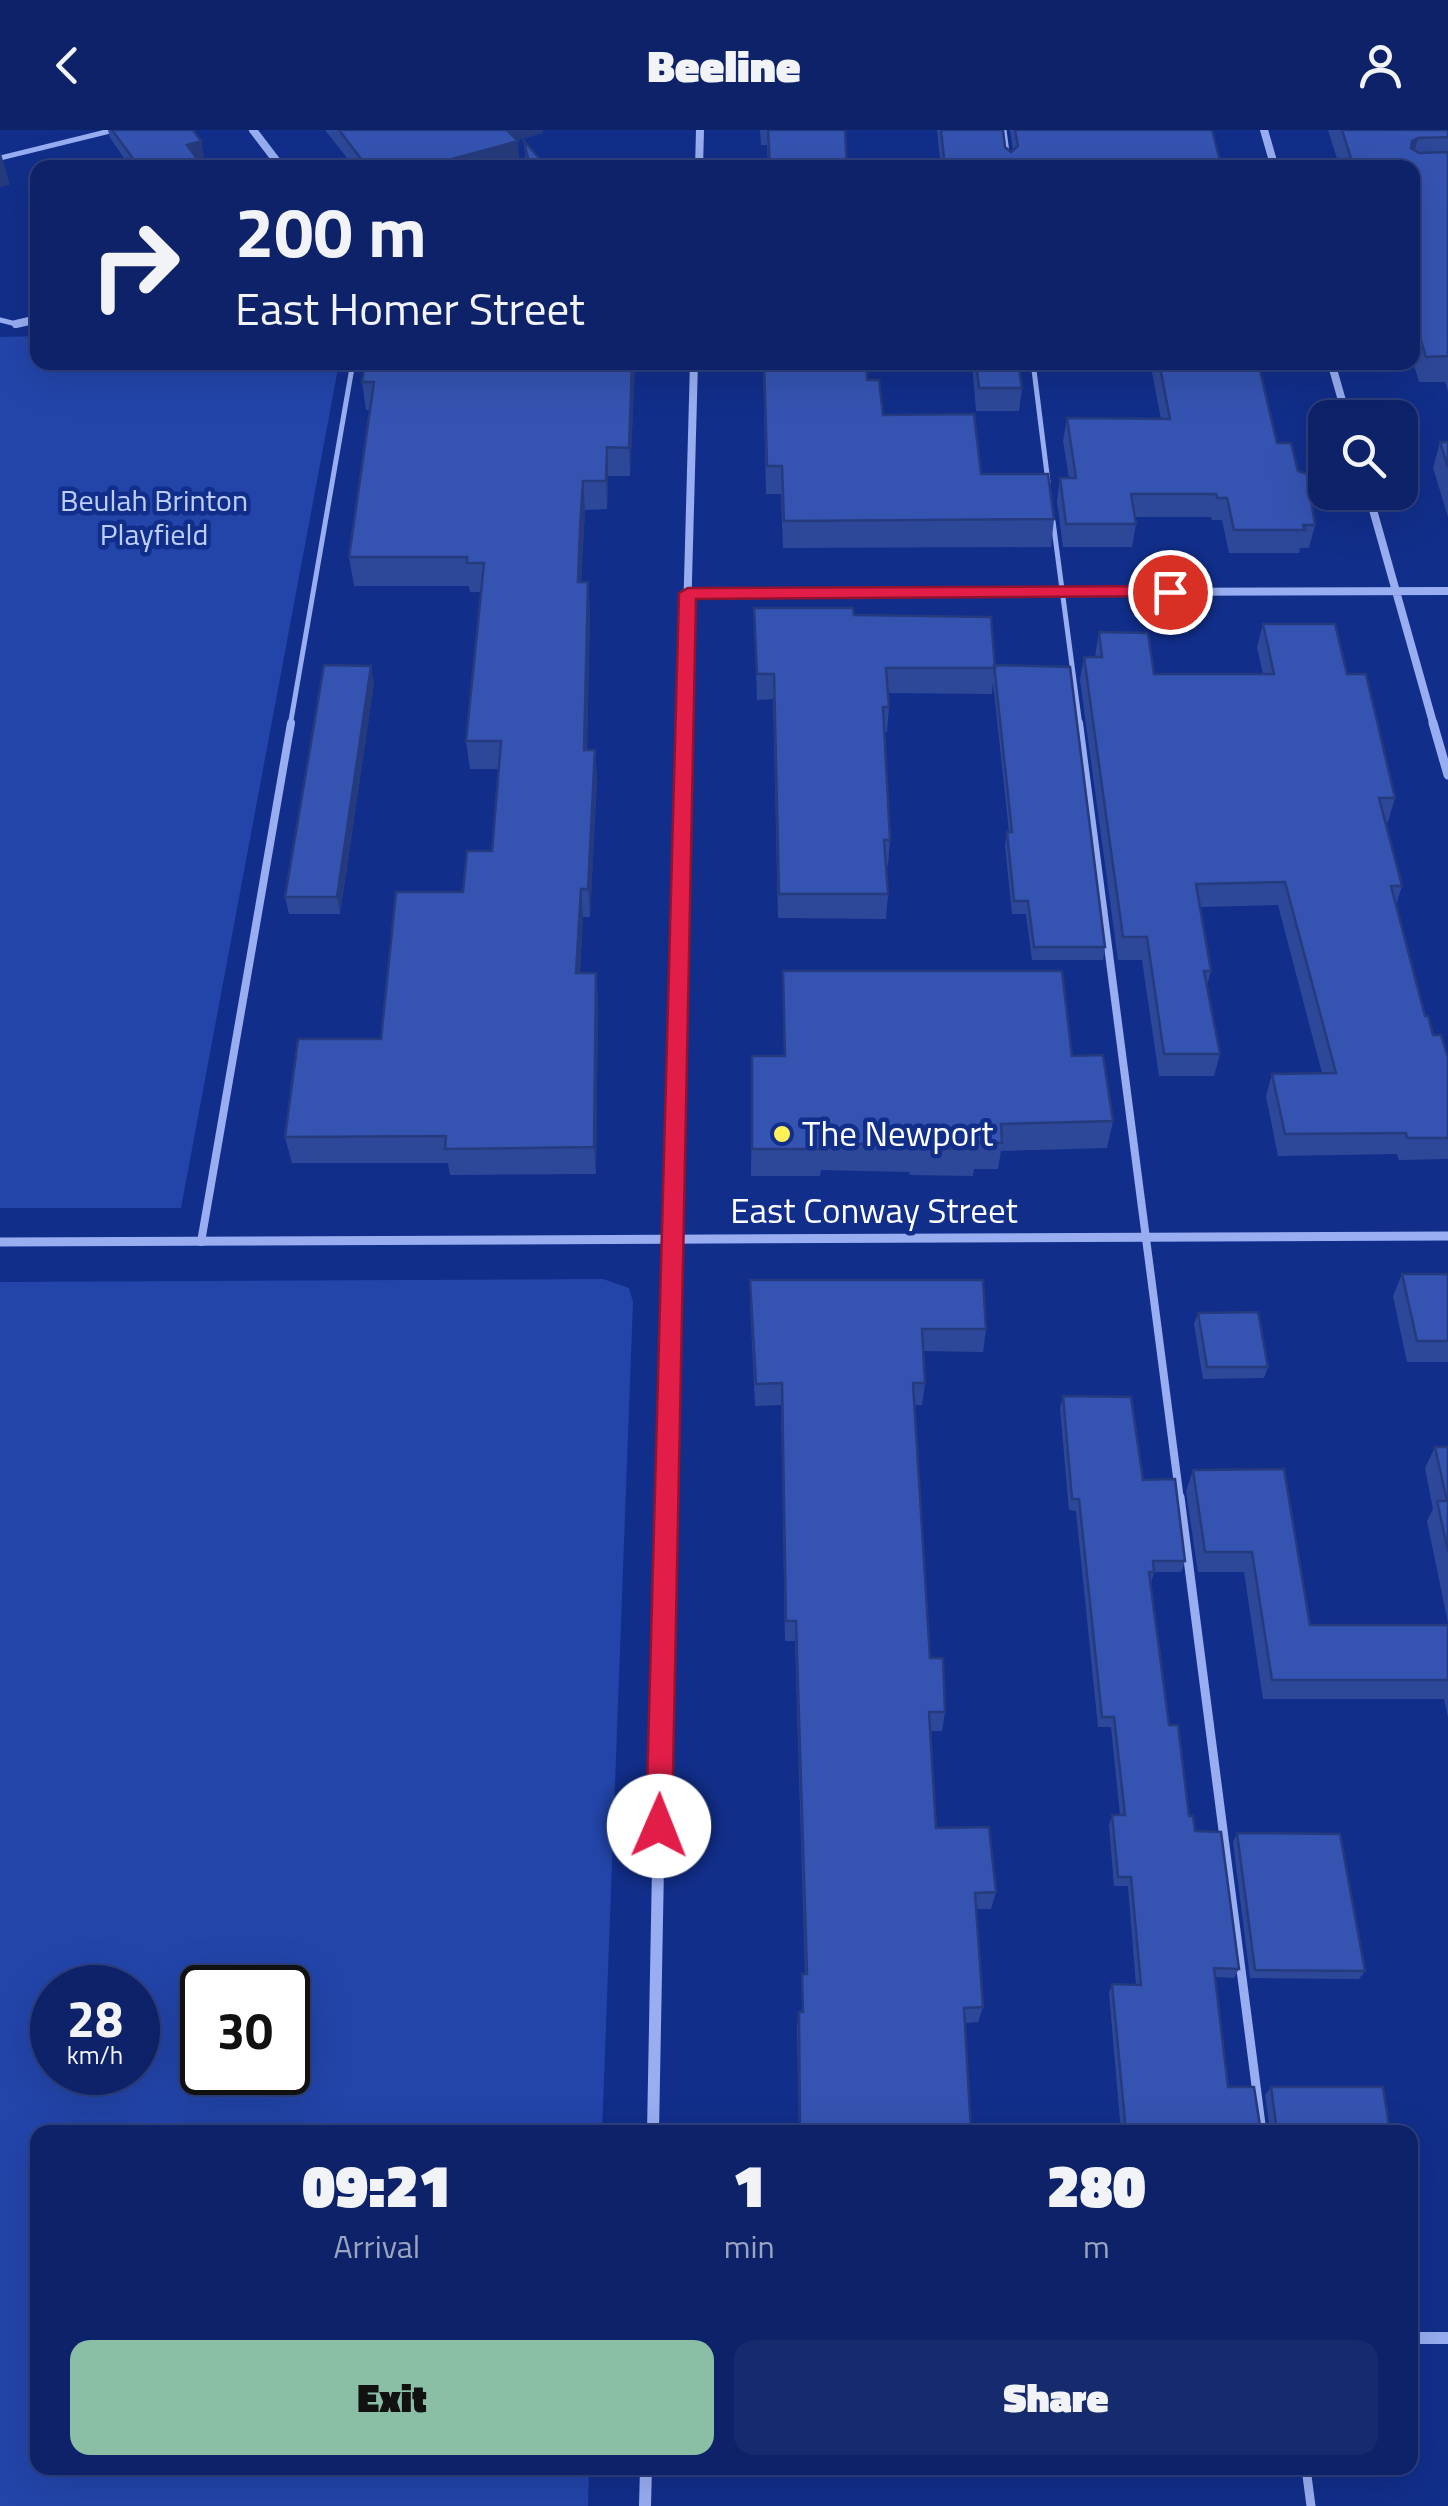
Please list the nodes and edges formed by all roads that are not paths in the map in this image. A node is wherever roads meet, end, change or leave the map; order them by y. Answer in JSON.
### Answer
{"nodes":[{"id":1,"x":114,"y":130,"type":"edge"},
{"id":2,"x":253,"y":130,"type":"edge"},
{"id":3,"x":700,"y":130,"type":"edge"},
{"id":4,"x":1004,"y":130,"type":"edge"},
{"id":5,"x":1264,"y":130,"type":"edge"},
{"id":6,"x":0,"y":158,"type":"edge"},
{"id":7,"x":276,"y":160,"type":"edge"},
{"id":8,"x":699,"y":160,"type":"edge"},
{"id":9,"x":1008,"y":160,"type":"edge"},
{"id":10,"x":1273,"y":160,"type":"edge"},
{"id":11,"x":0,"y":320,"type":"edge"},
{"id":12,"x":30,"y":321,"type":"edge"},
{"id":13,"x":16,"y":324,"type":"junction"},
{"id":14,"x":0,"y":328,"type":"edge"},
{"id":15,"x":352,"y":370,"type":"edge"},
{"id":16,"x":694,"y":370,"type":"edge"},
{"id":17,"x":1034,"y":370,"type":"edge"},
{"id":18,"x":1333,"y":370,"type":"edge"},
{"id":19,"x":1341,"y":400,"type":"edge"},
{"id":20,"x":1050,"y":500,"type":"edge"},
{"id":21,"x":1373,"y":510,"type":"edge"},
{"id":22,"x":1052,"y":519,"type":"edge"},
{"id":23,"x":1396,"y":591,"type":"junction"},
{"id":24,"x":1448,"y":591,"type":"edge"},
{"id":25,"x":688,"y":593,"type":"junction"},
{"id":26,"x":1062,"y":593,"type":"junction"},
{"id":27,"x":1448,"y":775,"type":"edge"},
{"id":28,"x":1448,"y":1236,"type":"edge"},
{"id":29,"x":1148,"y":1237,"type":"junction"},
{"id":30,"x":670,"y":1240,"type":"junction"},
{"id":31,"x":0,"y":1242,"type":"edge"},
{"id":32,"x":201,"y":1242,"type":"junction"},
{"id":33,"x":653,"y":2125,"type":"edge"},
{"id":34,"x":1261,"y":2125,"type":"edge"},
{"id":35,"x":1418,"y":2338,"type":"edge"},
{"id":36,"x":1448,"y":2338,"type":"edge"},
{"id":37,"x":646,"y":2475,"type":"edge"},
{"id":38,"x":1307,"y":2475,"type":"edge"},
{"id":39,"x":645,"y":2506,"type":"edge"},
{"id":40,"x":1311,"y":2506,"type":"edge"}],
"edges":[{"from":1,"to":6,"type":"lane"},
{"from":2,"to":7,"type":"street"},
{"from":3,"to":8,"type":"street"},
{"from":4,"to":9,"type":"lane"},
{"from":5,"to":10,"type":"street"},
{"from":11,"to":13,"type":"lane"},
{"from":12,"to":13,"type":"street"},
{"from":13,"to":14,"type":"lane"},
{"from":15,"to":32,"type":"lane"},
{"from":16,"to":25,"type":"street"},
{"from":17,"to":20,"type":"lane"},
{"from":18,"to":19,"type":"street"},
{"from":21,"to":23,"type":"street"},
{"from":22,"to":26,"type":"lane"},
{"from":23,"to":24,"type":"street"},
{"from":23,"to":26,"type":"street"},
{"from":23,"to":27,"type":"street"},
{"from":25,"to":26,"type":"street"},
{"from":25,"to":30,"type":"street"},
{"from":26,"to":29,"type":"lane"},
{"from":28,"to":29,"type":"street","name":"East Conway Street"},
{"from":29,"to":30,"type":"street","name":"East Conway Street"},
{"from":29,"to":34,"type":"lane"},
{"from":30,"to":32,"type":"street","name":"East Conway Street"},
{"from":30,"to":33,"type":"street"},
{"from":31,"to":32,"type":"street","name":"East Conway Street"},
{"from":35,"to":36,"type":"street"},
{"from":37,"to":39,"type":"street"},
{"from":38,"to":40,"type":"lane"}]}
